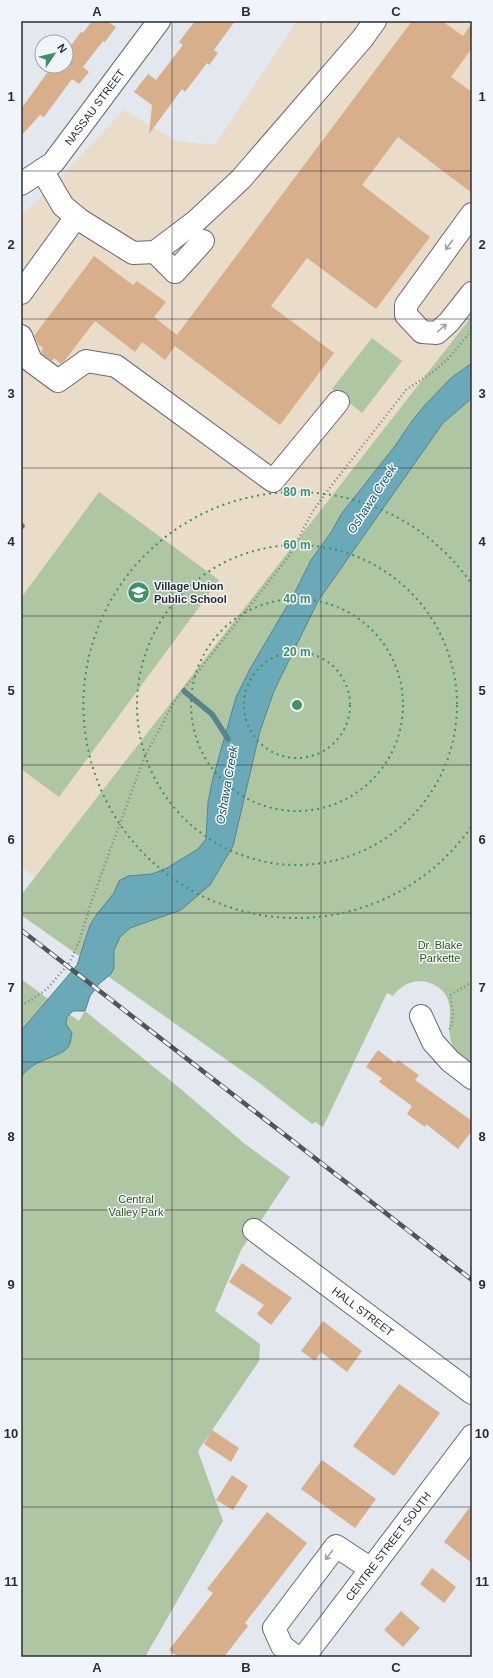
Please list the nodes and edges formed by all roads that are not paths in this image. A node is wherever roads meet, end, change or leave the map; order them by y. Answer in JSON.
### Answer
{"nodes":[{"id":1,"x":159,"y":21,"type":"edge"},
{"id":2,"x":375,"y":21,"type":"edge"},
{"id":3,"x":42,"y":170,"type":"junction"},
{"id":4,"x":21,"y":184,"type":"edge"},
{"id":5,"x":472,"y":214,"type":"edge"},
{"id":6,"x":76,"y":217,"type":"junction"},
{"id":7,"x":203,"y":241,"type":"dead end"},
{"id":8,"x":155,"y":252,"type":"junction"},
{"id":9,"x":21,"y":293,"type":"edge"},
{"id":10,"x":472,"y":293,"type":"edge"},
{"id":11,"x":21,"y":336,"type":"edge"},
{"id":12,"x":338,"y":402,"type":"dead end"},
{"id":13,"x":424,"y":1024,"type":"road end"},
{"id":14,"x":472,"y":1078,"type":"edge"},
{"id":15,"x":254,"y":1230,"type":"dead end"},
{"id":16,"x":472,"y":1393,"type":"edge"},
{"id":17,"x":472,"y":1436,"type":"edge"},
{"id":18,"x":371,"y":1569,"type":"junction"},
{"id":19,"x":296,"y":1657,"type":"edge"},
{"id":20,"x":304,"y":1657,"type":"edge"}],
"edges":[{"from":1,"to":3,"type":"street","name":"NASSAU STREET"},
{"from":2,"to":8,"type":"street"},
{"from":3,"to":4,"type":"street","name":"NASSAU STREET"},
{"from":3,"to":6,"type":"street"},
{"from":5,"to":10,"type":"street","one_way":true},
{"from":6,"to":8,"type":"street"},
{"from":6,"to":9,"type":"street"},
{"from":7,"to":8,"type":"street"},
{"from":11,"to":12,"type":"street"},
{"from":13,"to":14,"type":"street"},
{"from":15,"to":16,"type":"street","name":"HALL STREET"},
{"from":17,"to":18,"type":"street","name":"CENTRE STREET SOUTH"},
{"from":18,"to":19,"type":"street","one_way":true},
{"from":18,"to":20,"type":"street","name":"CENTRE STREET SOUTH"}]}
